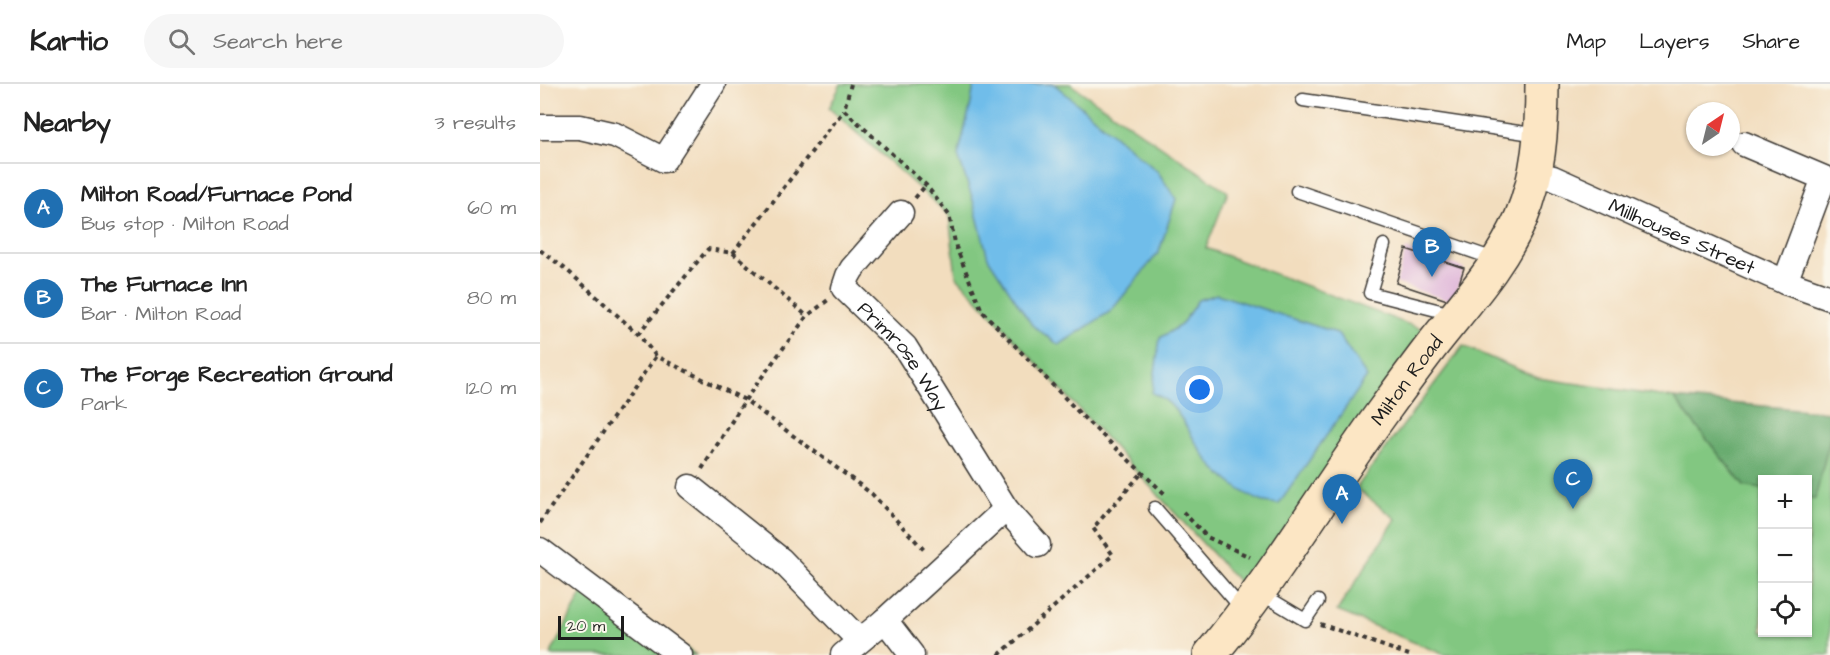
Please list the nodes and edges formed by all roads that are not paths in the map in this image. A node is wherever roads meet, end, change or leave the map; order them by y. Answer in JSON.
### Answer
{"nodes":[{"id":1,"x":713,"y":84,"type":"edge"},
{"id":2,"x":1542,"y":84,"type":"edge"},
{"id":3,"x":1303,"y":100,"type":"dead end"},
{"id":4,"x":540,"y":127,"type":"edge"},
{"id":5,"x":1540,"y":135,"type":"junction"},
{"id":6,"x":1744,"y":144,"type":"dead end"},
{"id":7,"x":1536,"y":174,"type":"junction"},
{"id":8,"x":1297,"y":191,"type":"dead end"},
{"id":9,"x":901,"y":213,"type":"dead end"},
{"id":10,"x":1384,"y":245,"type":"dead end"},
{"id":11,"x":1499,"y":260,"type":"junction"},
{"id":12,"x":1785,"y":282,"type":"junction"},
{"id":13,"x":1830,"y":298,"type":"edge"},
{"id":14,"x":1456,"y":315,"type":"junction"},
{"id":15,"x":690,"y":487,"type":"road end"},
{"id":16,"x":1155,"y":508,"type":"dead end"},
{"id":17,"x":1006,"y":509,"type":"junction"},
{"id":18,"x":1038,"y":545,"type":"dead end"},
{"id":19,"x":540,"y":550,"type":"edge"},
{"id":20,"x":1259,"y":591,"type":"junction"},
{"id":21,"x":1318,"y":601,"type":"dead end"},
{"id":22,"x":885,"y":620,"type":"junction"},
{"id":23,"x":851,"y":648,"type":"edge"},
{"id":24,"x":680,"y":655,"type":"edge"},
{"id":25,"x":912,"y":655,"type":"edge"},
{"id":26,"x":1210,"y":655,"type":"edge"}],
"edges":[{"from":1,"to":4,"type":"street"},
{"from":2,"to":5,"type":"street","name":"Milton Road"},
{"from":3,"to":5,"type":"lane"},
{"from":5,"to":7,"type":"street","name":"Milton Road"},
{"from":6,"to":12,"type":"street"},
{"from":7,"to":11,"type":"street","name":"Milton Road"},
{"from":7,"to":12,"type":"street","name":"Millhouses Street"},
{"from":8,"to":11,"type":"lane"},
{"from":9,"to":17,"type":"street","name":"Primrose Way"},
{"from":10,"to":14,"type":"lane"},
{"from":11,"to":14,"type":"street","name":"Milton Road"},
{"from":12,"to":13,"type":"street","name":"Millhouses Street"},
{"from":14,"to":20,"type":"street","name":"Milton Road"},
{"from":15,"to":23,"type":"street"},
{"from":16,"to":20,"type":"lane"},
{"from":17,"to":18,"type":"street","name":"Primrose Way"},
{"from":17,"to":22,"type":"street"},
{"from":19,"to":24,"type":"street"},
{"from":20,"to":21,"type":"lane"},
{"from":20,"to":26,"type":"street","name":"Milton Road"},
{"from":22,"to":23,"type":"street"},
{"from":22,"to":25,"type":"street"}]}
